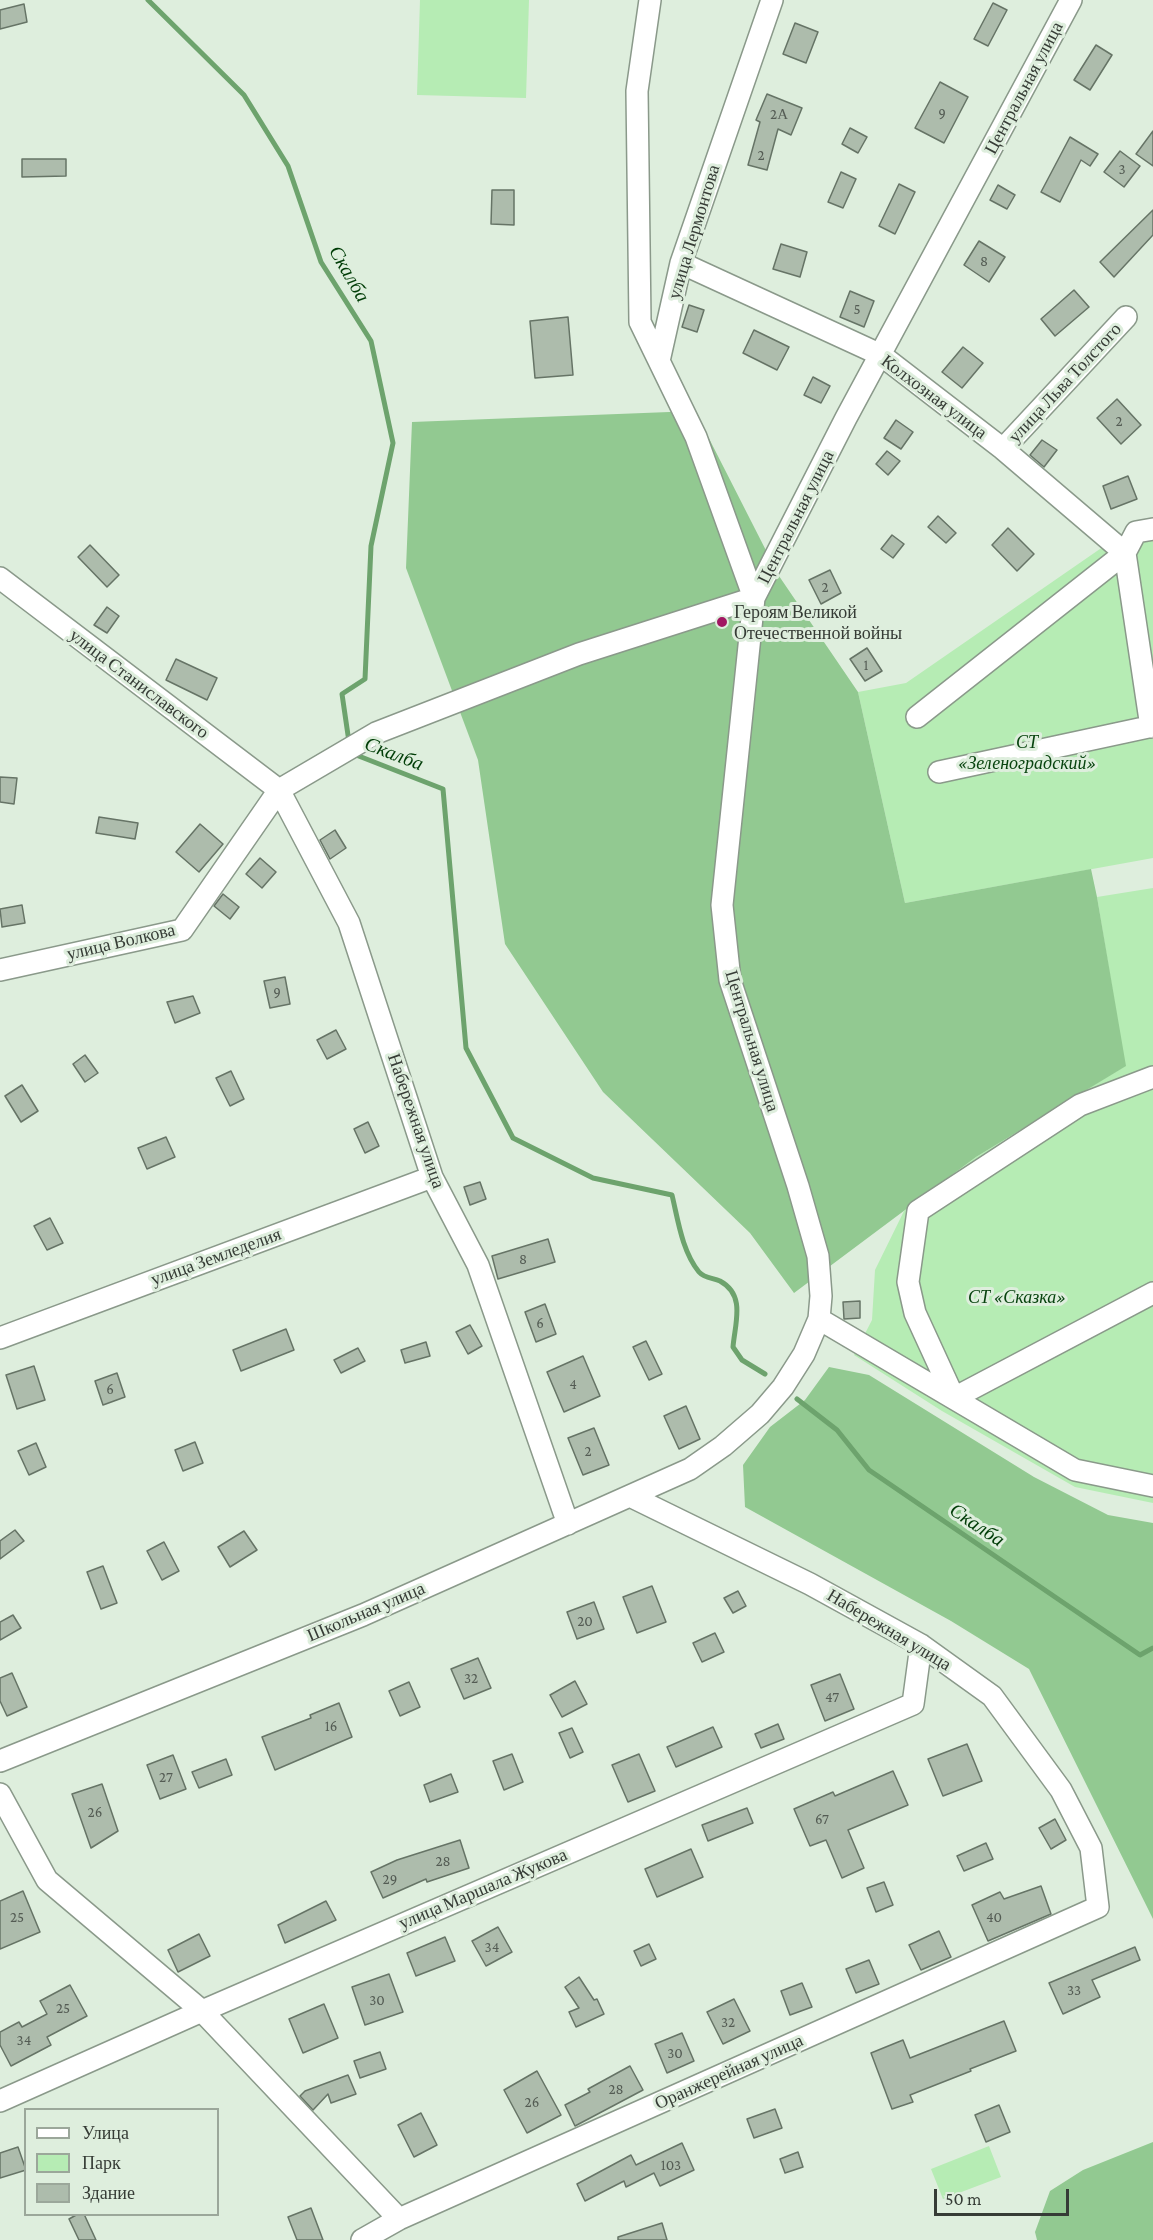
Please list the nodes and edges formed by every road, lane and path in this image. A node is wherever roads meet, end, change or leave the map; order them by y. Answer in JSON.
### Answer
{"nodes":[{"id":1,"x":650,"y":0,"type":"edge"},
{"id":2,"x":772,"y":0,"type":"edge"},
{"id":3,"x":1071,"y":0,"type":"edge"},
{"id":4,"x":681,"y":263,"type":"junction"},
{"id":5,"x":1126,"y":317,"type":"dead end"},
{"id":6,"x":881,"y":355,"type":"junction"},
{"id":7,"x":659,"y":361,"type":"junction"},
{"id":8,"x":1003,"y":449,"type":"junction"},
{"id":9,"x":1153,"y":529,"type":"edge"},
{"id":10,"x":1125,"y":553,"type":"junction"},
{"id":11,"x":0,"y":578,"type":"edge"},
{"id":12,"x":754,"y":598,"type":"junction"},
{"id":13,"x":917,"y":717,"type":"dead end"},
{"id":14,"x":1152,"y":726,"type":"edge"},
{"id":15,"x":939,"y":772,"type":"dead end"},
{"id":16,"x":279,"y":790,"type":"junction"},
{"id":17,"x":0,"y":970,"type":"edge"},
{"id":18,"x":1153,"y":1077,"type":"edge"},
{"id":19,"x":432,"y":1177,"type":"junction"},
{"id":20,"x":1153,"y":1293,"type":"edge"},
{"id":21,"x":819,"y":1319,"type":"junction"},
{"id":22,"x":0,"y":1338,"type":"edge"},
{"id":23,"x":954,"y":1398,"type":"junction"},
{"id":24,"x":1153,"y":1486,"type":"edge"},
{"id":25,"x":630,"y":1496,"type":"junction"},
{"id":26,"x":568,"y":1524,"type":"junction"},
{"id":27,"x":921,"y":1645,"type":"junction"},
{"id":28,"x":0,"y":1761,"type":"edge"},
{"id":29,"x":0,"y":1794,"type":"edge"},
{"id":30,"x":1098,"y":1908,"type":"joint"},
{"id":31,"x":202,"y":2011,"type":"junction"},
{"id":32,"x":0,"y":2101,"type":"edge"},
{"id":33,"x":399,"y":2219,"type":"junction"},
{"id":34,"x":362,"y":2240,"type":"edge"}],
"edges":[{"from":1,"to":7,"type":"street"},
{"from":2,"to":4,"type":"street","name":"улица Лермонтова"},
{"from":3,"to":6,"type":"street","name":"Центральная улица"},
{"from":4,"to":6,"type":"street","name":"Колхозная улица"},
{"from":4,"to":7,"type":"street","name":"улица Лермонтова"},
{"from":5,"to":8,"type":"street","name":"улица Льва Толстого"},
{"from":6,"to":8,"type":"street","name":"Колхозная улица"},
{"from":6,"to":12,"type":"street","name":"Центральная улица"},
{"from":7,"to":12,"type":"street"},
{"from":8,"to":10,"type":"street","name":"Колхозная улица"},
{"from":9,"to":10,"type":"street"},
{"from":10,"to":13,"type":"street"},
{"from":10,"to":14,"type":"street"},
{"from":11,"to":16,"type":"street","name":"улица Станиславского"},
{"from":12,"to":16,"type":"street"},
{"from":12,"to":21,"type":"street","name":"Центральная улица"},
{"from":14,"to":15,"type":"street"},
{"from":16,"to":17,"type":"street","name":"улица Волкова"},
{"from":16,"to":19,"type":"street","name":"Набережная улица"},
{"from":18,"to":23,"type":"street"},
{"from":19,"to":22,"type":"street","name":"улица Земледелия"},
{"from":19,"to":26,"type":"street","name":"Набережная улица"},
{"from":20,"to":23,"type":"street"},
{"from":21,"to":23,"type":"street"},
{"from":21,"to":25,"type":"street","name":"Школьная улица"},
{"from":23,"to":24,"type":"street"},
{"from":25,"to":26,"type":"street","name":"Школьная улица"},
{"from":25,"to":27,"type":"street","name":"Набережная улица"},
{"from":26,"to":28,"type":"street","name":"Школьная улица"},
{"from":27,"to":30,"type":"street","name":"Набережная улица"},
{"from":27,"to":31,"type":"street","name":"улица Маршала Жукова"},
{"from":29,"to":31,"type":"street"},
{"from":30,"to":33,"type":"street","name":"Оранжерейная улица"},
{"from":31,"to":32,"type":"street","name":"улица Маршала Жукова"},
{"from":31,"to":33,"type":"street"},
{"from":33,"to":34,"type":"street","name":"Оранжерейная улица"}]}
